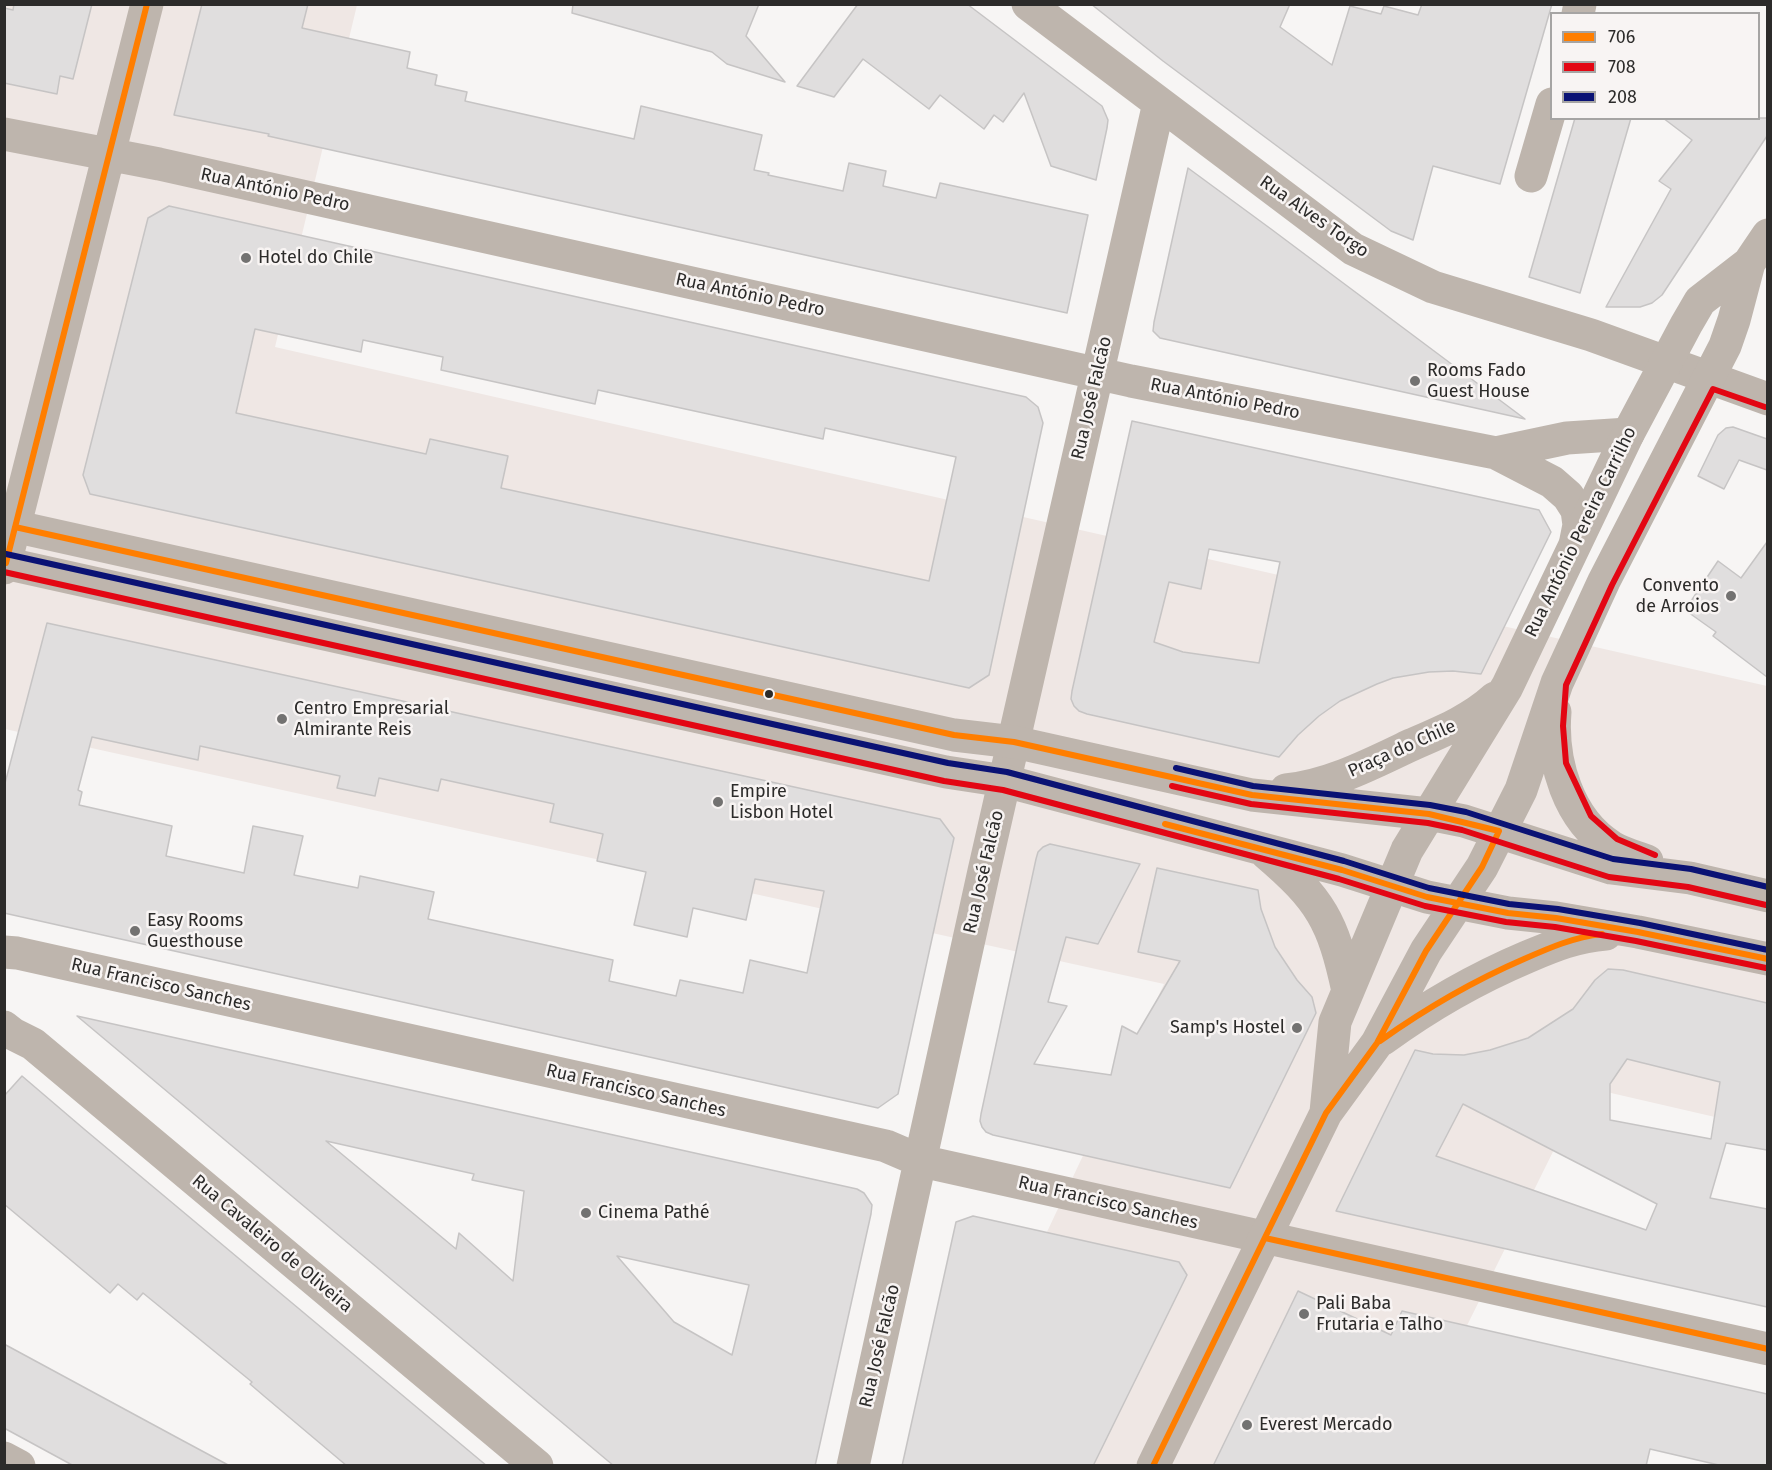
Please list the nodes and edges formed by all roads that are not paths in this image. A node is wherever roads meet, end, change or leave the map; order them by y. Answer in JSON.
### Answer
{"nodes":[{"id":1,"x":147,"y":4,"type":"edge"},
{"id":2,"x":1028,"y":4,"type":"edge"},
{"id":3,"x":1159,"y":103,"type":"junction"},
{"id":4,"x":1550,"y":108,"type":"edge"},
{"id":5,"x":4,"y":134,"type":"edge"},
{"id":6,"x":109,"y":153,"type":"junction"},
{"id":7,"x":1531,"y":176,"type":"dead end"},
{"id":8,"x":1767,"y":235,"type":"edge"},
{"id":9,"x":1749,"y":263,"type":"junction"},
{"id":10,"x":1666,"y":362,"type":"junction"},
{"id":11,"x":1098,"y":372,"type":"junction"},
{"id":12,"x":1709,"y":378,"type":"junction"},
{"id":13,"x":1767,"y":399,"type":"edge"},
{"id":14,"x":1628,"y":434,"type":"junction"},
{"id":15,"x":1496,"y":453,"type":"junction"},
{"id":16,"x":10,"y":525,"type":"edge"},
{"id":17,"x":1576,"y":540,"type":"junction"},
{"id":18,"x":5,"y":565,"type":"edge"},
{"id":19,"x":1557,"y":683,"type":"junction"},
{"id":20,"x":1507,"y":687,"type":"junction"},
{"id":21,"x":1014,"y":742,"type":"junction"},
{"id":22,"x":1005,"y":781,"type":"junction"},
{"id":23,"x":1252,"y":795,"type":"junction"},
{"id":24,"x":1429,"y":814,"type":"junction"},
{"id":25,"x":1499,"y":831,"type":"junction"},
{"id":26,"x":1263,"y":849,"type":"junction"},
{"id":27,"x":1690,"y":878,"type":"junction"},
{"id":28,"x":1392,"y":886,"type":"junction"},
{"id":29,"x":1767,"y":896,"type":"edge"},
{"id":30,"x":1459,"y":903,"type":"junction"},
{"id":31,"x":1638,"y":932,"type":"junction"},
{"id":32,"x":4,"y":952,"type":"edge"},
{"id":33,"x":1767,"y":959,"type":"edge"},
{"id":34,"x":1348,"y":991,"type":"junction"},
{"id":35,"x":4,"y":1027,"type":"edge"},
{"id":36,"x":1377,"y":1043,"type":"junction"},
{"id":37,"x":1326,"y":1113,"type":"junction"},
{"id":38,"x":921,"y":1161,"type":"junction"},
{"id":39,"x":1265,"y":1238,"type":"junction"},
{"id":40,"x":1767,"y":1349,"type":"edge"},
{"id":41,"x":4,"y":1458,"type":"edge"},
{"id":42,"x":19,"y":1466,"type":"edge"},
{"id":43,"x":537,"y":1466,"type":"edge"},
{"id":44,"x":853,"y":1466,"type":"edge"},
{"id":45,"x":1153,"y":1466,"type":"edge"}],
"edges":[{"from":1,"to":6,"type":"street"},
{"from":2,"to":3,"type":"street","name":"Rua Alves Torgo"},
{"from":3,"to":10,"type":"street","name":"Rua Alves Torgo"},
{"from":3,"to":11,"type":"street","name":"Rua José Falcão"},
{"from":4,"to":7,"type":"street"},
{"from":5,"to":6,"type":"street","name":"Rua António Pedro"},
{"from":6,"to":11,"type":"street","name":"Rua António Pedro"},
{"from":6,"to":16,"type":"street"},
{"from":8,"to":9,"type":"street","name":"Rua António Pereira Carrilho"},
{"from":9,"to":10,"type":"street","name":"Rua António Pereira Carrilho"},
{"from":9,"to":12,"type":"street","name":"Rua António Pereira Carrilho"},
{"from":10,"to":12,"type":"street","name":"Rua Alves Torgo"},
{"from":10,"to":14,"type":"street","name":"Rua António Pereira Carrilho"},
{"from":11,"to":15,"type":"street","name":"Rua António Pedro"},
{"from":11,"to":21,"type":"street","name":"Rua José Falcão"},
{"from":12,"to":13,"type":"street","name":"Rua Alves Torgo"},
{"from":12,"to":14,"type":"street"},
{"from":12,"to":19,"type":"street","name":"Rua António Pereira Carrilho"},
{"from":14,"to":15,"type":"street","name":"Rua António Pedro"},
{"from":14,"to":17,"type":"street","name":"Rua António Pereira Carrilho"},
{"from":15,"to":17,"type":"street","name":"Rua António Pedro"},
{"from":16,"to":18,"type":"street"},
{"from":16,"to":21,"type":"street"},
{"from":17,"to":20,"type":"street","name":"Rua António Pereira Carrilho"},
{"from":18,"to":22,"type":"street"},
{"from":19,"to":25,"type":"street","name":"Rua António Pereira Carrilho"},
{"from":19,"to":27,"type":"street"},
{"from":20,"to":23,"type":"street","name":"Praça do Chile"},
{"from":20,"to":24,"type":"street","name":"Rua António Pereira Carrilho"},
{"from":21,"to":22,"type":"street","name":"Rua José Falcão"},
{"from":21,"to":23,"type":"street"},
{"from":22,"to":26,"type":"street"},
{"from":22,"to":38,"type":"street","name":"Rua José Falcão"},
{"from":23,"to":24,"type":"street"},
{"from":24,"to":25,"type":"street"},
{"from":24,"to":28,"type":"street","name":"Rua António Pereira Carrilho"},
{"from":25,"to":27,"type":"street"},
{"from":25,"to":30,"type":"street","name":"Rua António Pereira Carrilho"},
{"from":26,"to":28,"type":"street"},
{"from":26,"to":34,"type":"street"},
{"from":27,"to":29,"type":"street"},
{"from":28,"to":30,"type":"street"},
{"from":28,"to":34,"type":"street","name":"Rua António Pereira Carrilho"},
{"from":30,"to":31,"type":"street"},
{"from":30,"to":36,"type":"street","name":"Rua António Pereira Carrilho"},
{"from":31,"to":33,"type":"street"},
{"from":31,"to":36,"type":"street"},
{"from":32,"to":38,"type":"street","name":"Rua Francisco Sanches"},
{"from":34,"to":37,"type":"street","name":"Rua António Pereira Carrilho"},
{"from":35,"to":43,"type":"street","name":"Rua Cavaleiro de Oliveira"},
{"from":36,"to":37,"type":"street"},
{"from":37,"to":39,"type":"street"},
{"from":38,"to":39,"type":"street","name":"Rua Francisco Sanches"},
{"from":38,"to":44,"type":"street","name":"Rua José Falcão"},
{"from":39,"to":40,"type":"street","name":"Rua Francisco Sanches"},
{"from":39,"to":45,"type":"street"},
{"from":41,"to":42,"type":"street"}]}
